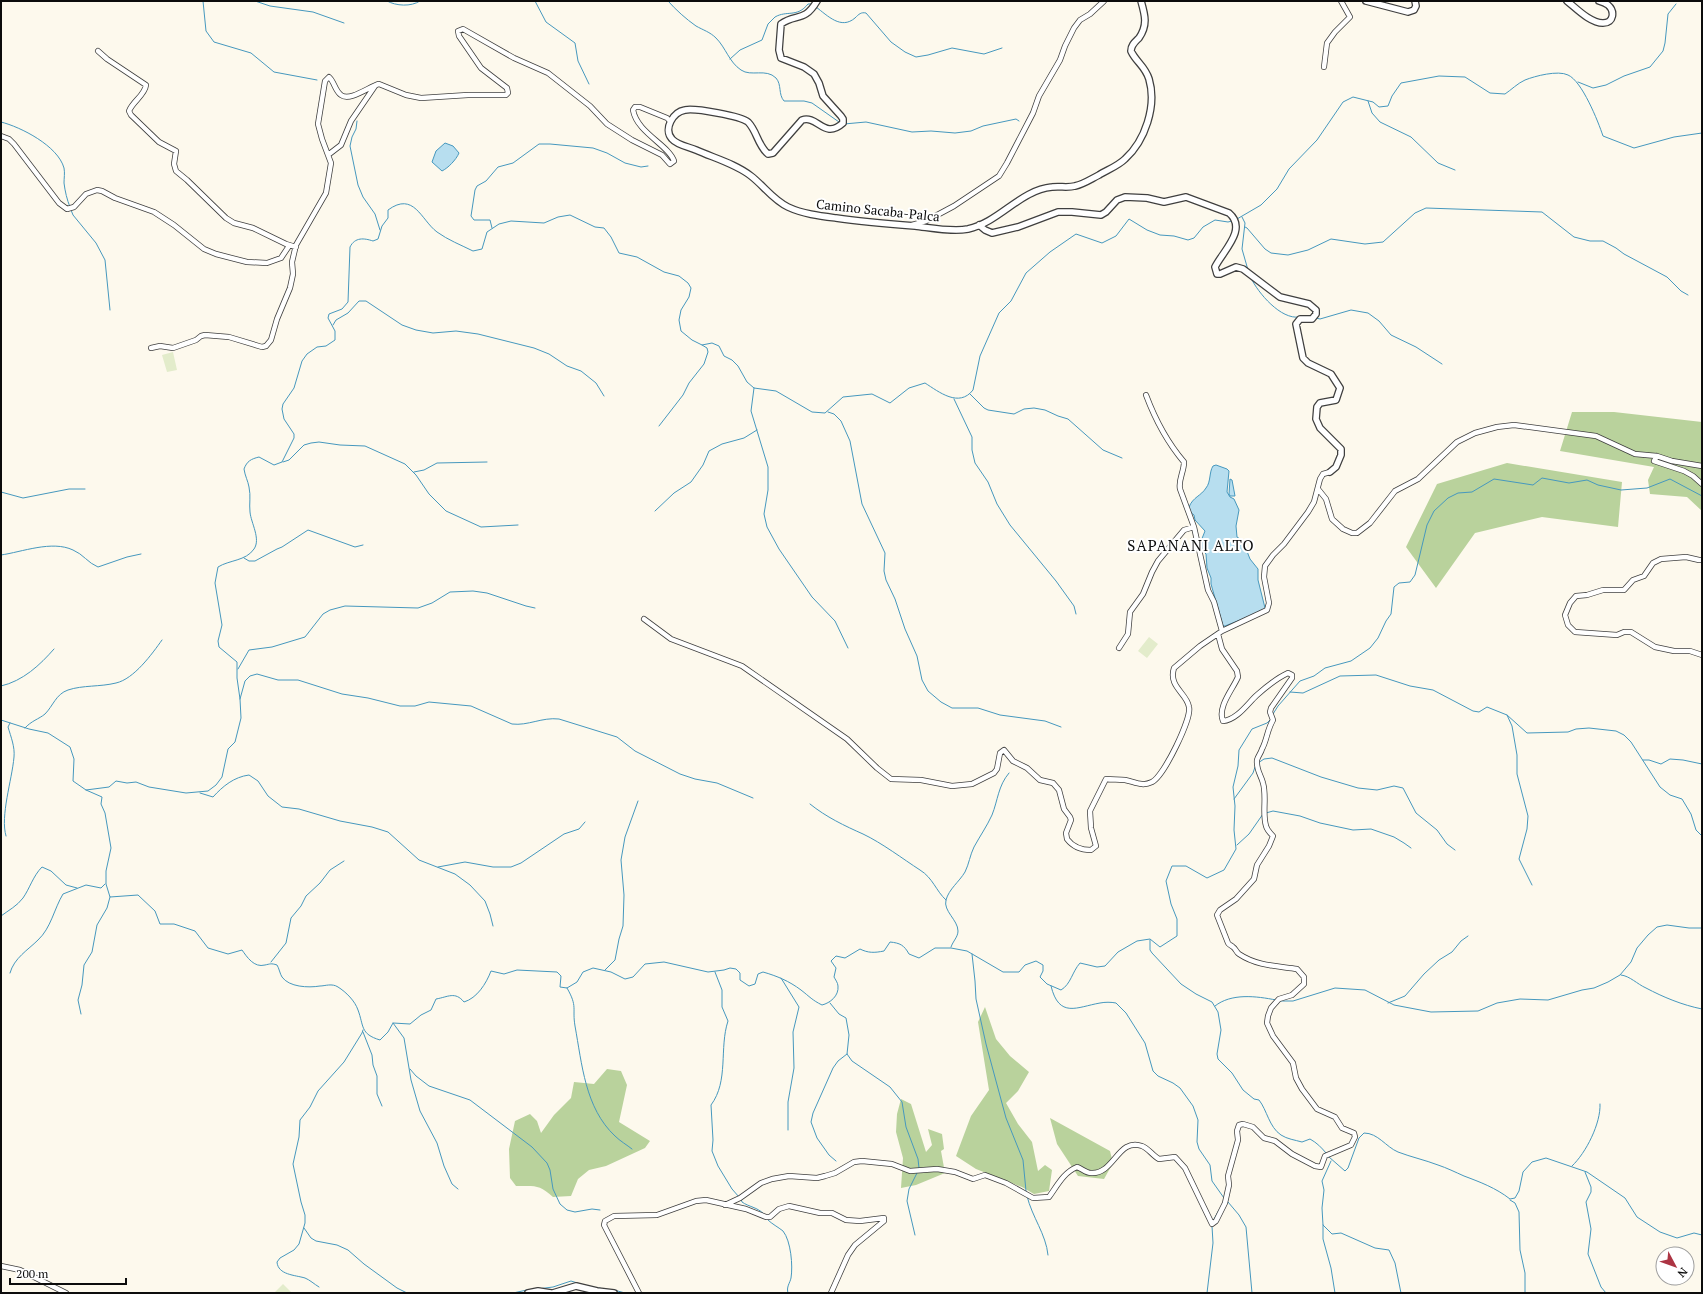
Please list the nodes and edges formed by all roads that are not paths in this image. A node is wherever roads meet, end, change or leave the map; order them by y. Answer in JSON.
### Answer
{"nodes":[{"id":1,"x":817,"y":1,"type":"edge"},
{"id":2,"x":1104,"y":1,"type":"edge"},
{"id":3,"x":1141,"y":1,"type":"edge"},
{"id":4,"x":1341,"y":1,"type":"edge"},
{"id":5,"x":1366,"y":1,"type":"edge"},
{"id":6,"x":1415,"y":1,"type":"edge"},
{"id":7,"x":1567,"y":1,"type":"edge"},
{"id":8,"x":1599,"y":1,"type":"edge"},
{"id":9,"x":98,"y":51,"type":"dead end"},
{"id":10,"x":1324,"y":67,"type":"dead end"},
{"id":11,"x":376,"y":85,"type":"junction"},
{"id":12,"x":670,"y":121,"type":"junction"},
{"id":13,"x":1,"y":136,"type":"edge"},
{"id":14,"x":328,"y":155,"type":"junction"},
{"id":15,"x":979,"y":225,"type":"junction"},
{"id":16,"x":911,"y":226,"type":"junction"},
{"id":17,"x":290,"y":246,"type":"junction"},
{"id":18,"x":296,"y":247,"type":"junction"},
{"id":19,"x":151,"y":348,"type":"dead end"},
{"id":20,"x":1146,"y":395,"type":"dead end"},
{"id":21,"x":1657,"y":456,"type":"junction"},
{"id":22,"x":1702,"y":466,"type":"edge"},
{"id":23,"x":1330,"y":472,"type":"joint"},
{"id":24,"x":1702,"y":484,"type":"edge"},
{"id":25,"x":1318,"y":489,"type":"junction"},
{"id":26,"x":1194,"y":527,"type":"junction"},
{"id":27,"x":1702,"y":560,"type":"edge"},
{"id":28,"x":644,"y":619,"type":"dead end"},
{"id":29,"x":1220,"y":633,"type":"junction"},
{"id":30,"x":1119,"y":648,"type":"dead end"},
{"id":31,"x":1702,"y":655,"type":"edge"},
{"id":32,"x":725,"y":1205,"type":"junction"},
{"id":33,"x":1,"y":1266,"type":"edge"},
{"id":34,"x":66,"y":1293,"type":"edge"},
{"id":35,"x":528,"y":1293,"type":"edge"},
{"id":36,"x":552,"y":1293,"type":"edge"},
{"id":37,"x":614,"y":1293,"type":"edge"},
{"id":38,"x":639,"y":1293,"type":"edge"},
{"id":39,"x":831,"y":1293,"type":"edge"}],
"edges":[{"from":1,"to":12,"type":"street"},
{"from":2,"to":16,"type":"street"},
{"from":3,"to":15,"type":"street","name":"Camino Sacaba-Palca"},
{"from":4,"to":10,"type":"street"},
{"from":5,"to":6,"type":"street"},
{"from":7,"to":8,"type":"street"},
{"from":9,"to":17,"type":"street"},
{"from":11,"to":12,"type":"street"},
{"from":11,"to":14,"type":"street"},
{"from":11,"to":14,"type":"street"},
{"from":12,"to":16,"type":"street","name":"Camino Sacaba-Palca"},
{"from":13,"to":17,"type":"street"},
{"from":14,"to":18,"type":"street"},
{"from":15,"to":16,"type":"street","name":"Camino Sacaba-Palca"},
{"from":15,"to":23,"type":"street"},
{"from":17,"to":18,"type":"street"},
{"from":18,"to":19,"type":"street"},
{"from":20,"to":26,"type":"street"},
{"from":21,"to":22,"type":"street"},
{"from":21,"to":24,"type":"street"},
{"from":21,"to":25,"type":"street"},
{"from":23,"to":25,"type":"street"},
{"from":25,"to":29,"type":"street"},
{"from":26,"to":29,"type":"street"},
{"from":26,"to":30,"type":"street"},
{"from":27,"to":31,"type":"street"},
{"from":28,"to":29,"type":"street"},
{"from":29,"to":32,"type":"street"},
{"from":32,"to":38,"type":"street"},
{"from":32,"to":39,"type":"street"},
{"from":33,"to":34,"type":"street"},
{"from":35,"to":36,"type":"street"},
{"from":36,"to":37,"type":"street"}]}
